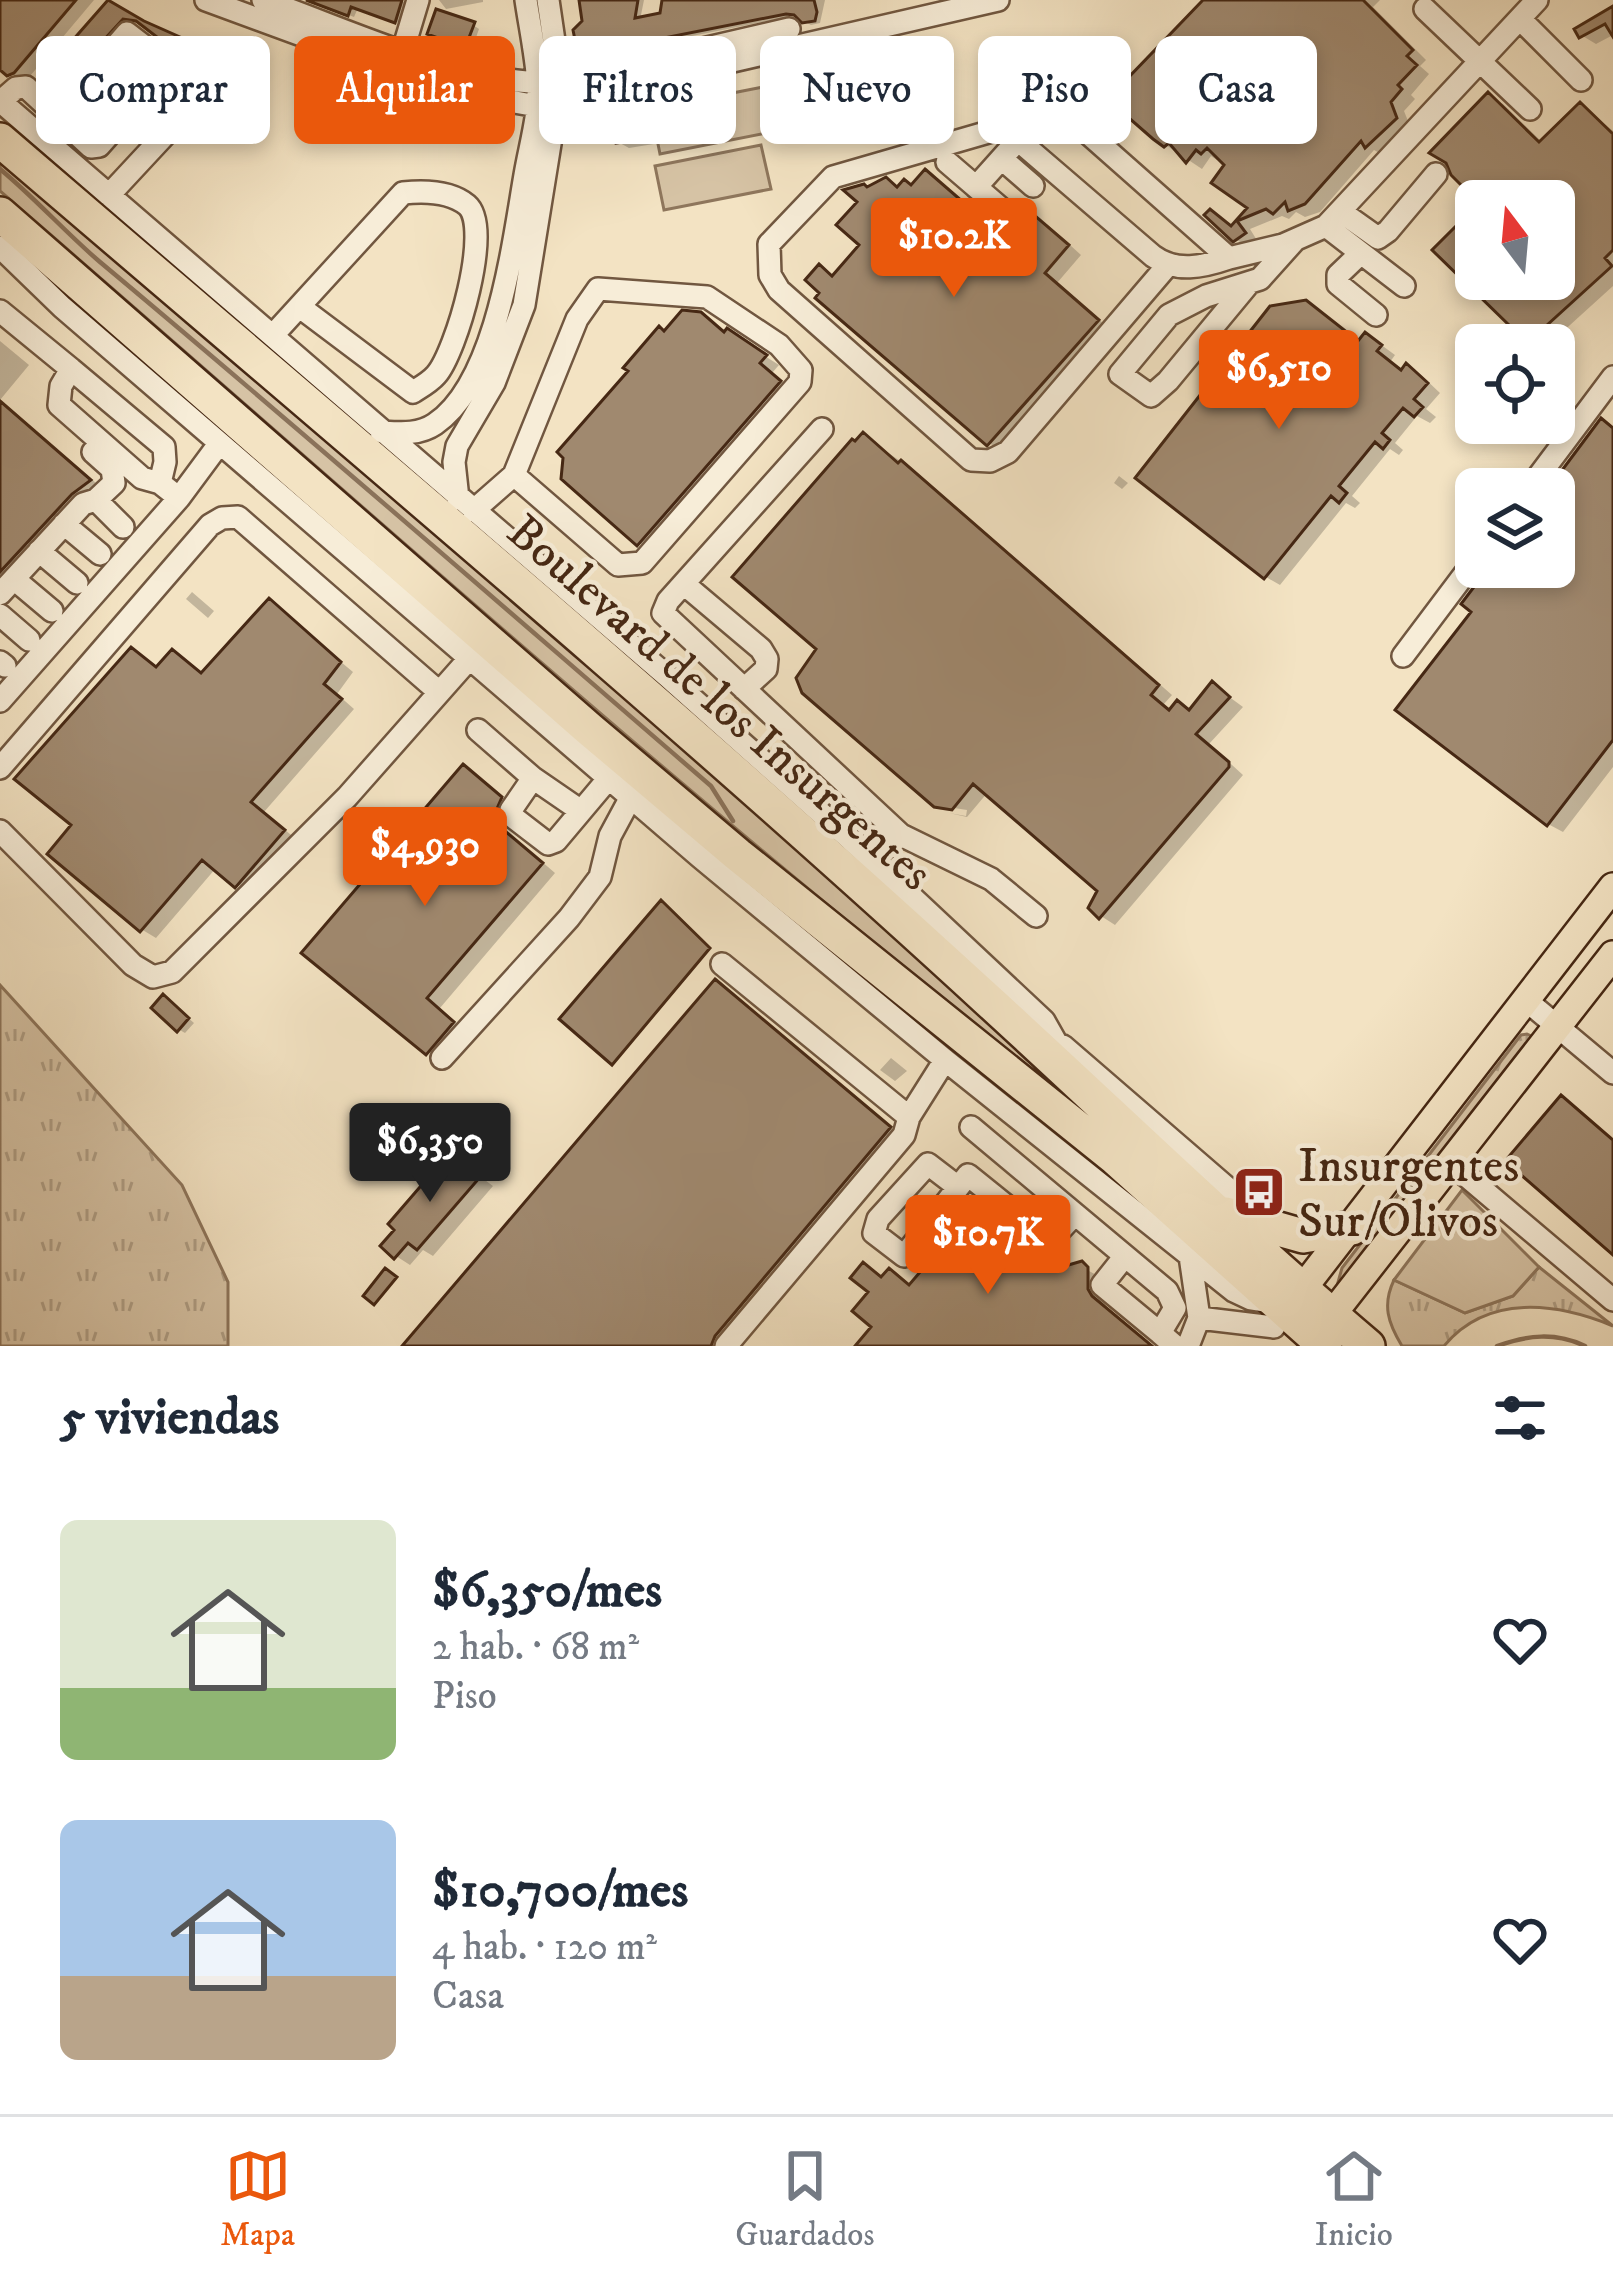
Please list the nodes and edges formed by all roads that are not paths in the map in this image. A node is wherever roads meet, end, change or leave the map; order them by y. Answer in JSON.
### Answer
{"nodes":[{"id":1,"x":206,"y":0,"type":"edge"},
{"id":2,"x":418,"y":0,"type":"edge"},
{"id":3,"x":526,"y":0,"type":"edge"},
{"id":4,"x":548,"y":0,"type":"edge"},
{"id":5,"x":998,"y":0,"type":"edge"},
{"id":6,"x":1537,"y":0,"type":"edge"},
{"id":7,"x":273,"y":8,"type":"edge"},
{"id":8,"x":1425,"y":9,"type":"dead end"},
{"id":9,"x":1520,"y":19,"type":"junction"},
{"id":10,"x":789,"y":29,"type":"dead end"},
{"id":11,"x":360,"y":36,"type":"edge"},
{"id":12,"x":407,"y":36,"type":"edge"},
{"id":13,"x":548,"y":36,"type":"edge"},
{"id":14,"x":736,"y":43,"type":"edge"},
{"id":15,"x":736,"y":55,"type":"edge"},
{"id":16,"x":539,"y":56,"type":"edge"},
{"id":17,"x":1478,"y":59,"type":"junction"},
{"id":18,"x":1581,"y":80,"type":"dead end"},
{"id":19,"x":539,"y":94,"type":"edge"},
{"id":20,"x":36,"y":96,"type":"edge"},
{"id":21,"x":0,"y":101,"type":"edge"},
{"id":22,"x":1530,"y":109,"type":"dead end"},
{"id":23,"x":57,"y":114,"type":"joint"},
{"id":24,"x":978,"y":135,"type":"edge"},
{"id":25,"x":0,"y":140,"type":"edge"},
{"id":26,"x":156,"y":144,"type":"edge"},
{"id":27,"x":540,"y":144,"type":"edge"},
{"id":28,"x":1014,"y":144,"type":"edge"},
{"id":29,"x":1023,"y":144,"type":"edge"},
{"id":30,"x":1099,"y":144,"type":"edge"},
{"id":31,"x":1001,"y":159,"type":"junction"},
{"id":32,"x":947,"y":163,"type":"dead end"},
{"id":33,"x":1436,"y":174,"type":"dead end"},
{"id":34,"x":1033,"y":186,"type":"dead end"},
{"id":35,"x":976,"y":187,"type":"junction"},
{"id":36,"x":109,"y":195,"type":"junction"},
{"id":37,"x":531,"y":198,"type":"junction"},
{"id":38,"x":1004,"y":211,"type":"dead end"},
{"id":39,"x":0,"y":214,"type":"edge"},
{"id":40,"x":1333,"y":219,"type":"junction"},
{"id":41,"x":1294,"y":241,"type":"junction"},
{"id":42,"x":0,"y":247,"type":"edge"},
{"id":43,"x":1361,"y":253,"type":"junction"},
{"id":44,"x":1229,"y":258,"type":"junction"},
{"id":45,"x":1167,"y":266,"type":"junction"},
{"id":46,"x":1250,"y":282,"type":"junction"},
{"id":47,"x":1404,"y":286,"type":"dead end"},
{"id":48,"x":300,"y":307,"type":"junction"},
{"id":49,"x":0,"y":311,"type":"edge"},
{"id":50,"x":1376,"y":315,"type":"dead end"},
{"id":51,"x":274,"y":334,"type":"junction"},
{"id":52,"x":71,"y":369,"type":"junction"},
{"id":53,"x":1613,"y":377,"type":"edge"},
{"id":54,"x":59,"y":405,"type":"junction"},
{"id":55,"x":1604,"y":407,"type":"edge"},
{"id":56,"x":822,"y":429,"type":"dead end"},
{"id":57,"x":380,"y":432,"type":"junction"},
{"id":58,"x":220,"y":444,"type":"junction"},
{"id":59,"x":1548,"y":468,"type":"edge"},
{"id":60,"x":514,"y":475,"type":"junction"},
{"id":61,"x":160,"y":483,"type":"junction"},
{"id":62,"x":179,"y":498,"type":"junction"},
{"id":63,"x":96,"y":500,"type":"junction"},
{"id":64,"x":466,"y":505,"type":"junction"},
{"id":65,"x":64,"y":524,"type":"junction"},
{"id":66,"x":123,"y":527,"type":"dead end"},
{"id":67,"x":39,"y":551,"type":"junction"},
{"id":68,"x":100,"y":554,"type":"dead end"},
{"id":69,"x":77,"y":583,"type":"dead end"},
{"id":70,"x":684,"y":584,"type":"junction"},
{"id":71,"x":7,"y":587,"type":"edge"},
{"id":72,"x":1455,"y":587,"type":"edge"},
{"id":73,"x":52,"y":611,"type":"dead end"},
{"id":74,"x":0,"y":615,"type":"edge"},
{"id":75,"x":29,"y":640,"type":"dead end"},
{"id":76,"x":1403,"y":656,"type":"dead end"},
{"id":77,"x":469,"y":659,"type":"junction"},
{"id":78,"x":744,"y":689,"type":"junction"},
{"id":79,"x":439,"y":692,"type":"junction"},
{"id":80,"x":0,"y":701,"type":"edge"},
{"id":81,"x":478,"y":730,"type":"dead end"},
{"id":82,"x":0,"y":768,"type":"edge"},
{"id":83,"x":533,"y":778,"type":"junction"},
{"id":84,"x":609,"y":778,"type":"junction"},
{"id":85,"x":631,"y":797,"type":"junction"},
{"id":86,"x":581,"y":811,"type":"junction"},
{"id":87,"x":0,"y":832,"type":"edge"},
{"id":88,"x":901,"y":835,"type":"junction"},
{"id":89,"x":872,"y":860,"type":"junction"},
{"id":90,"x":1613,"y":887,"type":"edge"},
{"id":91,"x":1036,"y":916,"type":"dead end"},
{"id":92,"x":1613,"y":955,"type":"edge"},
{"id":93,"x":722,"y":964,"type":"dead end"},
{"id":94,"x":1527,"y":1001,"type":"junction"},
{"id":95,"x":1558,"y":1024,"type":"junction"},
{"id":96,"x":1059,"y":1042,"type":"junction"},
{"id":97,"x":442,"y":1058,"type":"dead end"},
{"id":98,"x":945,"y":1060,"type":"junction"},
{"id":99,"x":1613,"y":1073,"type":"edge"},
{"id":100,"x":1076,"y":1080,"type":"junction"},
{"id":101,"x":909,"y":1117,"type":"junction"},
{"id":102,"x":971,"y":1127,"type":"dead end"},
{"id":103,"x":993,"y":1145,"type":"junction"},
{"id":104,"x":1451,"y":1163,"type":"junction"},
{"id":105,"x":1215,"y":1211,"type":"junction"},
{"id":106,"x":1075,"y":1214,"type":"junction"},
{"id":107,"x":1352,"y":1228,"type":"junction"},
{"id":108,"x":1276,"y":1230,"type":"junction"},
{"id":109,"x":1125,"y":1256,"type":"junction"},
{"id":110,"x":1190,"y":1256,"type":"junction"},
{"id":111,"x":1613,"y":1300,"type":"edge"},
{"id":112,"x":1283,"y":1308,"type":"junction"},
{"id":113,"x":1198,"y":1318,"type":"junction"},
{"id":114,"x":1323,"y":1333,"type":"edge"},
{"id":115,"x":1167,"y":1339,"type":"edge"},
{"id":116,"x":726,"y":1346,"type":"edge"},
{"id":117,"x":1188,"y":1346,"type":"edge"},
{"id":118,"x":1258,"y":1346,"type":"edge"},
{"id":119,"x":1368,"y":1346,"type":"edge"}],
"edges":[{"from":1,"to":7,"type":"street"},
{"from":2,"to":12,"type":"street"},
{"from":3,"to":16,"type":"street"},
{"from":4,"to":13,"type":"street"},
{"from":5,"to":15,"type":"street"},
{"from":6,"to":9,"type":"street"},
{"from":7,"to":11,"type":"street"},
{"from":7,"to":19,"type":"street"},
{"from":8,"to":17,"type":"street"},
{"from":9,"to":17,"type":"street"},
{"from":9,"to":18,"type":"street"},
{"from":10,"to":14,"type":"street"},
{"from":17,"to":22,"type":"street"},
{"from":17,"to":40,"type":"street"},
{"from":20,"to":21,"type":"street"},
{"from":21,"to":36,"type":"street"},
{"from":23,"to":23,"type":"street"},
{"from":24,"to":45,"type":"street"},
{"from":25,"to":100,"type":"highway","name":"Boulevard de los Insurgentes"},
{"from":26,"to":36,"type":"street"},
{"from":27,"to":37,"type":"street"},
{"from":28,"to":31,"type":"street"},
{"from":29,"to":45,"type":"street"},
{"from":30,"to":44,"type":"street"},
{"from":31,"to":34,"type":"street"},
{"from":31,"to":35,"type":"street"},
{"from":32,"to":35,"type":"street"},
{"from":33,"to":40,"type":"street"},
{"from":35,"to":38,"type":"street"},
{"from":36,"to":51,"type":"street"},
{"from":37,"to":57,"type":"street"},
{"from":37,"to":64,"type":"street"},
{"from":39,"to":112,"type":"highway","name":"Boulevard de los Insurgentes"},
{"from":40,"to":41,"type":"street"},
{"from":40,"to":43,"type":"street"},
{"from":41,"to":44,"type":"street"},
{"from":41,"to":46,"type":"street"},
{"from":42,"to":58,"type":"street"},
{"from":43,"to":47,"type":"street"},
{"from":43,"to":50,"type":"street"},
{"from":44,"to":45,"type":"street"},
{"from":46,"to":46,"type":"street"},
{"from":48,"to":48,"type":"street"},
{"from":48,"to":51,"type":"street"},
{"from":49,"to":52,"type":"street"},
{"from":51,"to":57,"type":"street"},
{"from":52,"to":54,"type":"street"},
{"from":52,"to":61,"type":"street"},
{"from":53,"to":55,"type":"street"},
{"from":54,"to":61,"type":"street"},
{"from":54,"to":63,"type":"street"},
{"from":55,"to":59,"type":"street"},
{"from":56,"to":70,"type":"street"},
{"from":57,"to":64,"type":"street"},
{"from":58,"to":62,"type":"street"},
{"from":58,"to":77,"type":"street"},
{"from":60,"to":60,"type":"street"},
{"from":60,"to":64,"type":"street"},
{"from":61,"to":62,"type":"street"},
{"from":62,"to":80,"type":"street"},
{"from":63,"to":65,"type":"street"},
{"from":63,"to":66,"type":"street"},
{"from":64,"to":89,"type":"street"},
{"from":65,"to":67,"type":"street"},
{"from":65,"to":68,"type":"street"},
{"from":67,"to":69,"type":"street"},
{"from":67,"to":71,"type":"street"},
{"from":70,"to":78,"type":"street"},
{"from":70,"to":78,"type":"street"},
{"from":71,"to":73,"type":"street"},
{"from":72,"to":76,"type":"street"},
{"from":74,"to":75,"type":"street"},
{"from":77,"to":79,"type":"street"},
{"from":77,"to":84,"type":"street"},
{"from":78,"to":88,"type":"street"},
{"from":79,"to":82,"type":"street"},
{"from":79,"to":87,"type":"street"},
{"from":81,"to":83,"type":"street"},
{"from":83,"to":86,"type":"street"},
{"from":83,"to":86,"type":"street"},
{"from":84,"to":85,"type":"street"},
{"from":84,"to":86,"type":"street"},
{"from":85,"to":97,"type":"street"},
{"from":85,"to":98,"type":"street"},
{"from":88,"to":89,"type":"street"},
{"from":88,"to":91,"type":"street"},
{"from":89,"to":96,"type":"street"},
{"from":90,"to":94,"type":"main road"},
{"from":92,"to":95,"type":"main road"},
{"from":93,"to":101,"type":"street"},
{"from":94,"to":95,"type":"street"},
{"from":94,"to":107,"type":"main road"},
{"from":95,"to":99,"type":"street"},
{"from":95,"to":104,"type":"main road"},
{"from":96,"to":100,"type":"street"},
{"from":96,"to":108,"type":"street"},
{"from":98,"to":101,"type":"street"},
{"from":98,"to":110,"type":"street"},
{"from":100,"to":105,"type":"highway","name":"Boulevard de los Insurgentes"},
{"from":101,"to":116,"type":"street"},
{"from":102,"to":103,"type":"street"},
{"from":103,"to":106,"type":"street"},
{"from":103,"to":106,"type":"street"},
{"from":104,"to":111,"type":"street"},
{"from":104,"to":114,"type":"main road"},
{"from":105,"to":108,"type":"highway"},
{"from":105,"to":112,"type":"highway","name":"Boulevard de los Insurgentes"},
{"from":106,"to":109,"type":"street"},
{"from":107,"to":108,"type":"highway"},
{"from":107,"to":112,"type":"main road"},
{"from":109,"to":115,"type":"street"},
{"from":109,"to":115,"type":"street"},
{"from":110,"to":112,"type":"street"},
{"from":110,"to":113,"type":"street"},
{"from":112,"to":113,"type":"street"},
{"from":112,"to":114,"type":"highway","name":"Boulevard de los Insurgentes"},
{"from":112,"to":118,"type":"street"},
{"from":113,"to":117,"type":"street"},
{"from":114,"to":119,"type":"highway","name":"Boulevard de los Insurgentes"}]}
